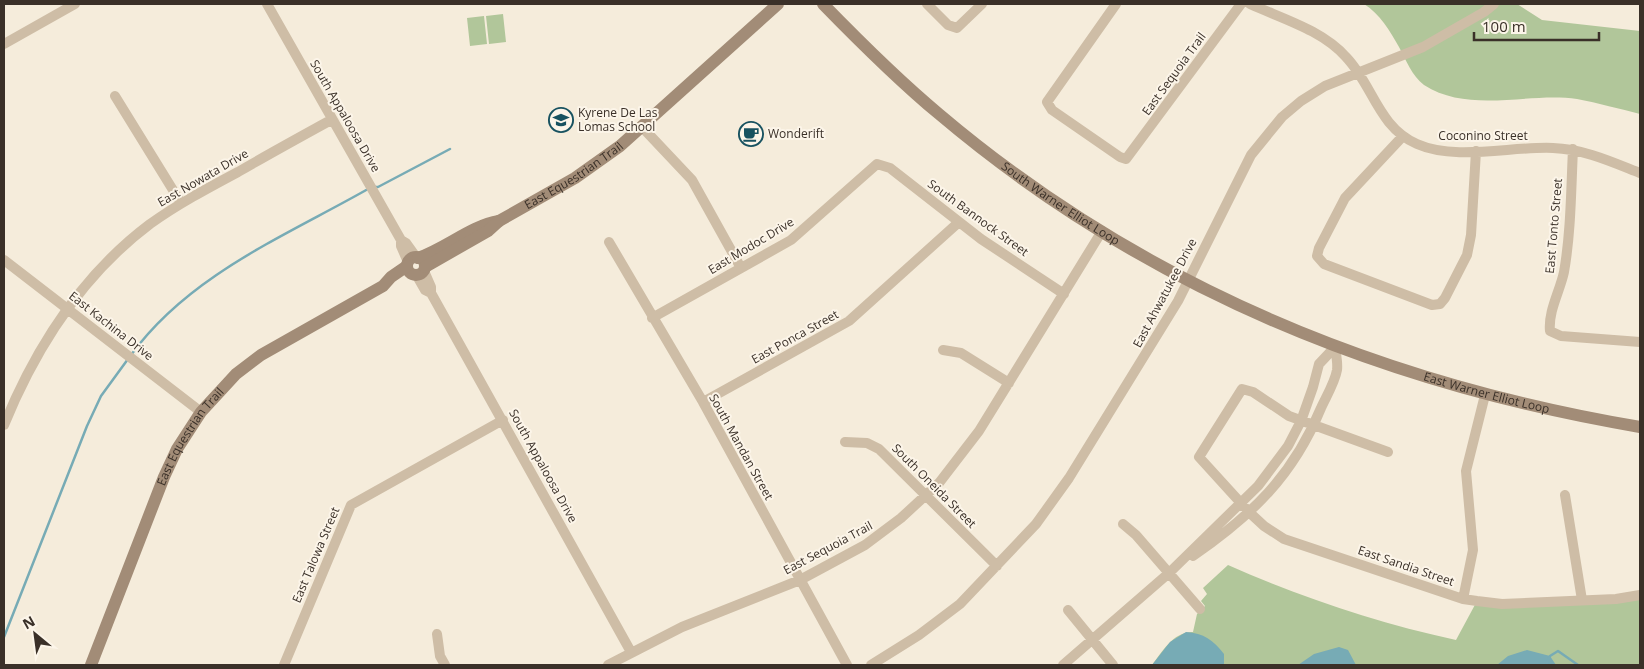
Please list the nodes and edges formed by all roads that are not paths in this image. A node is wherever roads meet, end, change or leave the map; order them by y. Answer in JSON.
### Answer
{"nodes":[{"id":1,"x":75,"y":4,"type":"edge"},
{"id":2,"x":267,"y":4,"type":"edge"},
{"id":3,"x":778,"y":4,"type":"edge"},
{"id":4,"x":823,"y":4,"type":"edge"},
{"id":5,"x":927,"y":4,"type":"edge"},
{"id":6,"x":982,"y":4,"type":"edge"},
{"id":7,"x":1116,"y":4,"type":"edge"},
{"id":8,"x":1241,"y":4,"type":"edge"},
{"id":9,"x":1250,"y":4,"type":"edge"},
{"id":10,"x":1494,"y":4,"type":"edge"},
{"id":11,"x":4,"y":44,"type":"edge"},
{"id":12,"x":1357,"y":73,"type":"junction"},
{"id":13,"x":115,"y":96,"type":"dead end"},
{"id":14,"x":331,"y":120,"type":"junction"},
{"id":15,"x":642,"y":127,"type":"junction"},
{"id":16,"x":1402,"y":136,"type":"junction"},
{"id":17,"x":1573,"y":149,"type":"junction"},
{"id":18,"x":1476,"y":151,"type":"junction"},
{"id":19,"x":877,"y":164,"type":"joint"},
{"id":20,"x":1640,"y":173,"type":"edge"},
{"id":21,"x":181,"y":203,"type":"junction"},
{"id":22,"x":959,"y":222,"type":"junction"},
{"id":23,"x":1102,"y":232,"type":"junction"},
{"id":24,"x":610,"y":242,"type":"dead end"},
{"id":25,"x":4,"y":260,"type":"edge"},
{"id":26,"x":416,"y":267,"type":"junction"},
{"id":27,"x":742,"y":268,"type":"junction"},
{"id":28,"x":1187,"y":282,"type":"junction"},
{"id":29,"x":1064,"y":294,"type":"junction"},
{"id":30,"x":67,"y":308,"type":"junction"},
{"id":31,"x":652,"y":318,"type":"junction"},
{"id":32,"x":1640,"y":342,"type":"edge"},
{"id":33,"x":1335,"y":347,"type":"junction"},
{"id":34,"x":944,"y":350,"type":"dead end"},
{"id":35,"x":1009,"y":383,"type":"junction"},
{"id":36,"x":1485,"y":395,"type":"junction"},
{"id":37,"x":703,"y":402,"type":"junction"},
{"id":38,"x":201,"y":412,"type":"junction"},
{"id":39,"x":503,"y":420,"type":"junction"},
{"id":40,"x":1307,"y":423,"type":"junction"},
{"id":41,"x":4,"y":425,"type":"edge"},
{"id":42,"x":1640,"y":427,"type":"edge"},
{"id":43,"x":845,"y":442,"type":"dead end"},
{"id":44,"x":1388,"y":452,"type":"dead end"},
{"id":45,"x":1565,"y":495,"type":"dead end"},
{"id":46,"x":926,"y":496,"type":"junction"},
{"id":47,"x":1240,"y":503,"type":"junction"},
{"id":48,"x":1250,"y":513,"type":"junction"},
{"id":49,"x":1123,"y":524,"type":"dead end"},
{"id":50,"x":997,"y":566,"type":"junction"},
{"id":51,"x":1169,"y":573,"type":"junction"},
{"id":52,"x":800,"y":580,"type":"junction"},
{"id":53,"x":1640,"y":595,"type":"edge"},
{"id":54,"x":1462,"y":599,"type":"junction"},
{"id":55,"x":1582,"y":600,"type":"junction"},
{"id":56,"x":1200,"y":609,"type":"dead end"},
{"id":57,"x":1068,"y":610,"type":"dead end"},
{"id":58,"x":437,"y":634,"type":"dead end"},
{"id":59,"x":1092,"y":641,"type":"junction"},
{"id":60,"x":631,"y":652,"type":"junction"},
{"id":61,"x":91,"y":665,"type":"edge"},
{"id":62,"x":284,"y":665,"type":"edge"},
{"id":63,"x":445,"y":665,"type":"edge"},
{"id":64,"x":608,"y":665,"type":"edge"},
{"id":65,"x":847,"y":665,"type":"edge"},
{"id":66,"x":871,"y":665,"type":"edge"},
{"id":67,"x":1062,"y":665,"type":"edge"},
{"id":68,"x":1113,"y":665,"type":"edge"}],
"edges":[{"from":1,"to":11,"type":"street"},
{"from":2,"to":14,"type":"street","name":"South Appaloosa Drive"},
{"from":3,"to":15,"type":"street","name":"East Equestrian Trail"},
{"from":4,"to":23,"type":"street","name":"South Warner Elliot Loop"},
{"from":5,"to":6,"type":"street"},
{"from":7,"to":8,"type":"street","name":"East Sequoia Trail"},
{"from":9,"to":12,"type":"street","name":"Coconino Street"},
{"from":10,"to":12,"type":"street","name":"East Ahwatukee Drive"},
{"from":12,"to":16,"type":"street","name":"Coconino Street"},
{"from":12,"to":28,"type":"street","name":"East Ahwatukee Drive"},
{"from":13,"to":21,"type":"street"},
{"from":14,"to":21,"type":"street","name":"East Nowata Drive"},
{"from":14,"to":26,"type":"street","name":"South Appaloosa Drive"},
{"from":15,"to":26,"type":"street","name":"East Equestrian Trail"},
{"from":15,"to":27,"type":"street"},
{"from":16,"to":18,"type":"street","name":"Coconino Street"},
{"from":16,"to":18,"type":"street"},
{"from":17,"to":18,"type":"street","name":"Coconino Street"},
{"from":17,"to":20,"type":"street","name":"Coconino Street"},
{"from":17,"to":32,"type":"street","name":"East Tonto Street"},
{"from":19,"to":22,"type":"street","name":"South Bannock Street"},
{"from":19,"to":27,"type":"street","name":"East Modoc Drive"},
{"from":21,"to":30,"type":"street","name":"East Nowata Drive"},
{"from":22,"to":29,"type":"street","name":"South Bannock Street"},
{"from":22,"to":37,"type":"street","name":"East Ponca Street"},
{"from":23,"to":28,"type":"street","name":"South Warner Elliot Loop"},
{"from":23,"to":29,"type":"street","name":"East Sequoia Trail"},
{"from":24,"to":31,"type":"street","name":"South Mandan Street"},
{"from":25,"to":30,"type":"street","name":"East Kachina Drive"},
{"from":26,"to":38,"type":"street","name":"East Equestrian Trail"},
{"from":26,"to":39,"type":"street","name":"South Appaloosa Drive"},
{"from":27,"to":31,"type":"street","name":"East Modoc Drive"},
{"from":28,"to":33,"type":"street","name":"South Warner Elliot Loop"},
{"from":28,"to":50,"type":"street","name":"East Ahwatukee Drive"},
{"from":29,"to":35,"type":"street","name":"East Sequoia Trail"},
{"from":30,"to":38,"type":"street","name":"East Kachina Drive"},
{"from":30,"to":41,"type":"street","name":"East Nowata Drive"},
{"from":31,"to":37,"type":"street","name":"South Mandan Street"},
{"from":33,"to":36,"type":"street","name":"East Warner Elliot Loop"},
{"from":33,"to":40,"type":"street"},
{"from":33,"to":40,"type":"street"},
{"from":34,"to":35,"type":"street"},
{"from":35,"to":46,"type":"street","name":"East Sequoia Trail"},
{"from":36,"to":42,"type":"street","name":"East Warner Elliot Loop"},
{"from":36,"to":54,"type":"street"},
{"from":37,"to":52,"type":"street","name":"South Mandan Street"},
{"from":38,"to":61,"type":"street","name":"East Equestrian Trail"},
{"from":39,"to":60,"type":"street","name":"South Appaloosa Drive"},
{"from":39,"to":62,"type":"street","name":"East Talowa Street"},
{"from":40,"to":44,"type":"street"},
{"from":40,"to":47,"type":"street"},
{"from":40,"to":47,"type":"street","name":"East Sandia Street"},
{"from":40,"to":48,"type":"street"},
{"from":43,"to":46,"type":"street","name":"South Oneida Street"},
{"from":45,"to":55,"type":"street"},
{"from":46,"to":50,"type":"street","name":"South Oneida Street"},
{"from":46,"to":52,"type":"street","name":"East Sequoia Trail"},
{"from":47,"to":48,"type":"street","name":"East Sandia Street"},
{"from":47,"to":51,"type":"street"},
{"from":48,"to":51,"type":"street"},
{"from":48,"to":54,"type":"street","name":"East Sandia Street"},
{"from":49,"to":51,"type":"street"},
{"from":50,"to":66,"type":"street","name":"East Ahwatukee Drive"},
{"from":51,"to":56,"type":"street"},
{"from":51,"to":59,"type":"street"},
{"from":52,"to":60,"type":"street","name":"East Sequoia Trail"},
{"from":52,"to":65,"type":"street","name":"South Mandan Street"},
{"from":53,"to":55,"type":"street","name":"East Sandia Street"},
{"from":54,"to":55,"type":"street","name":"East Sandia Street"},
{"from":57,"to":59,"type":"street"},
{"from":58,"to":63,"type":"street"},
{"from":59,"to":67,"type":"street"},
{"from":59,"to":68,"type":"street"},
{"from":60,"to":64,"type":"street","name":"East Sequoia Trail"}]}
